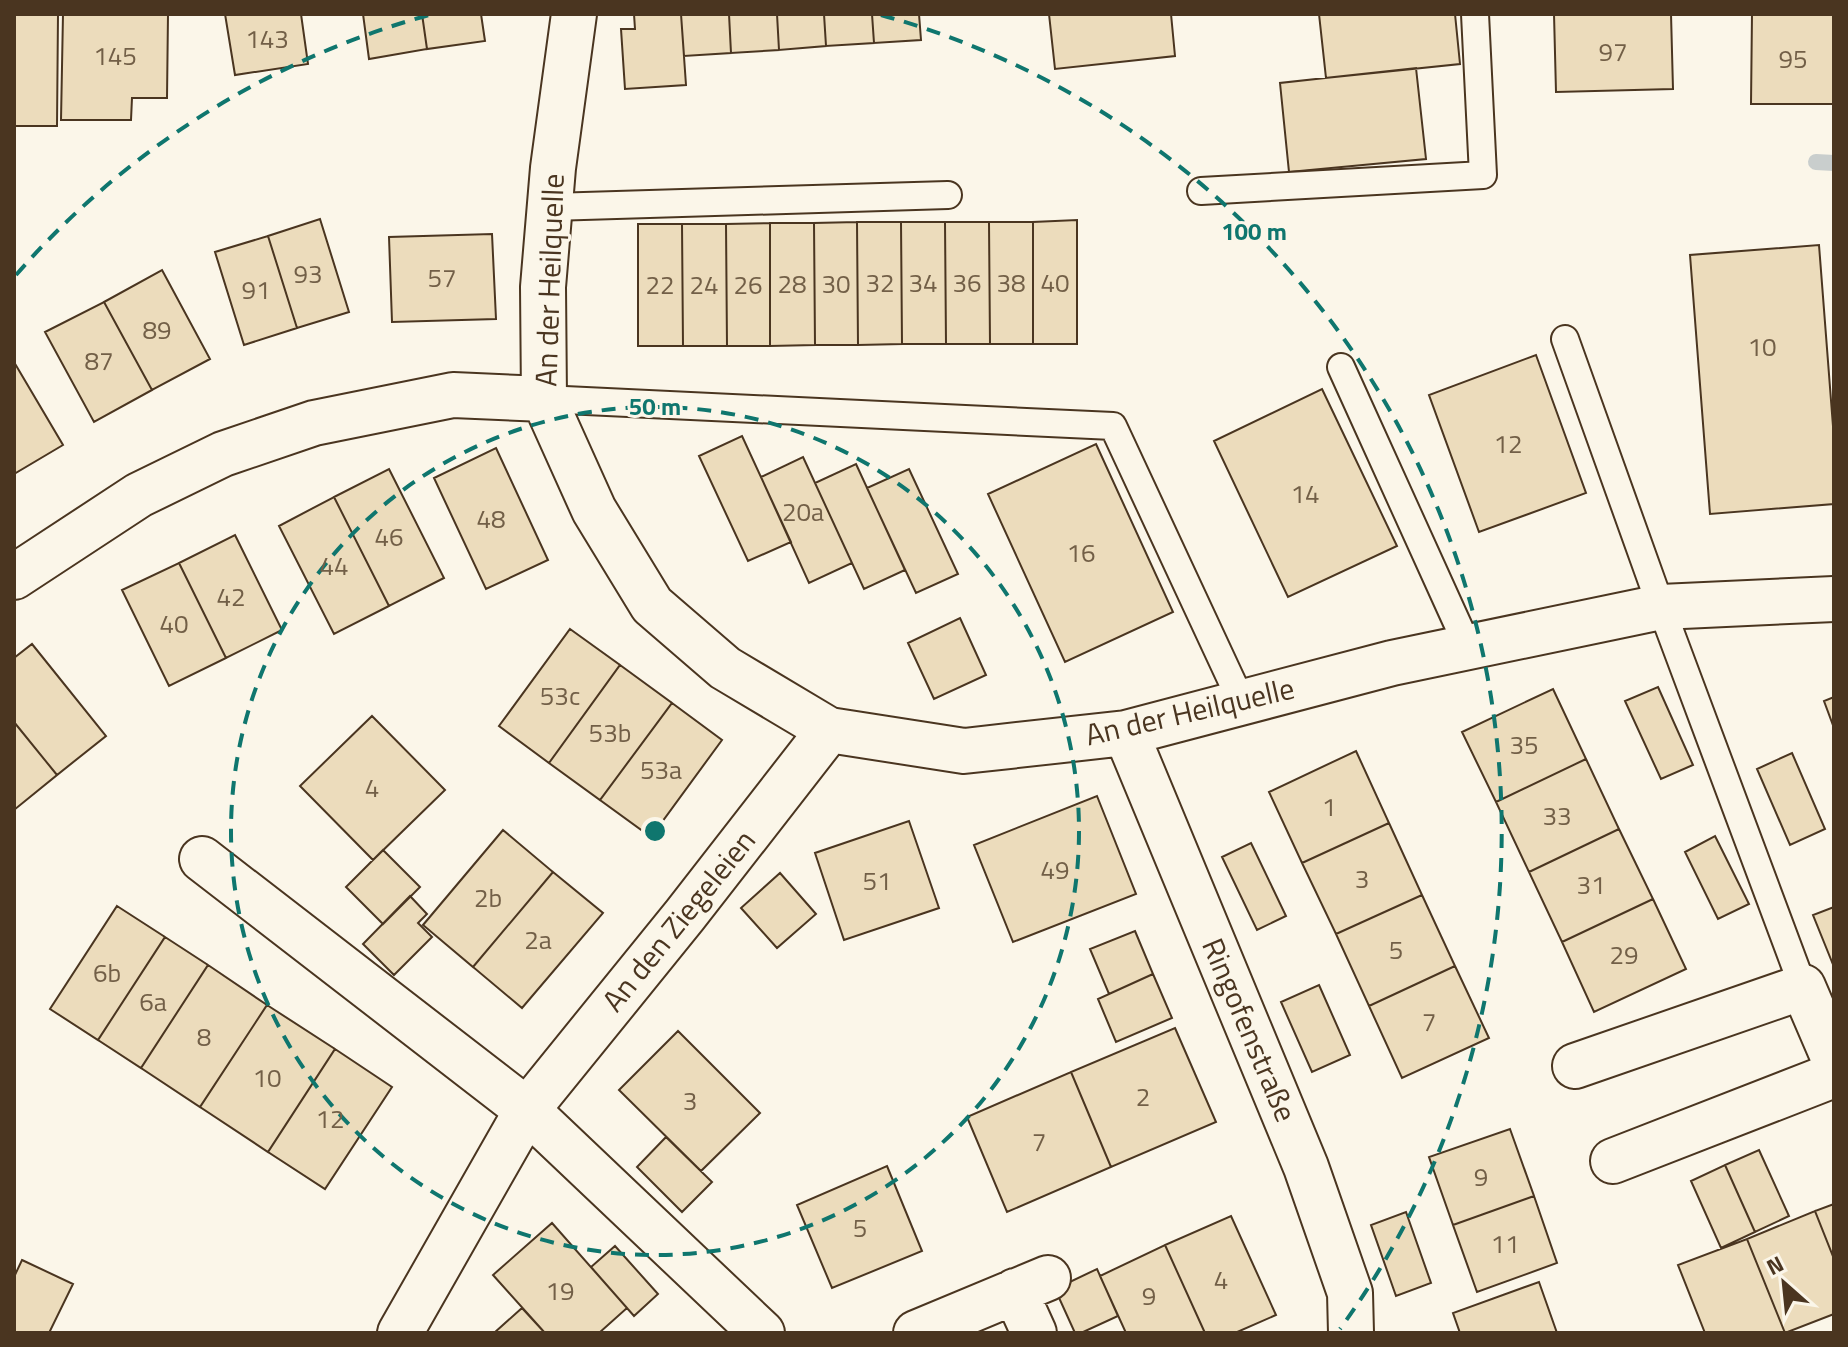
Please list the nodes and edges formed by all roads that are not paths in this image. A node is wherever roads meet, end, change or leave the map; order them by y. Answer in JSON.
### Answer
{"nodes":[{"id":1,"x":574,"y":14,"type":"edge"},
{"id":2,"x":1475,"y":14,"type":"edge"},
{"id":3,"x":1201,"y":191,"type":"dead end"},
{"id":4,"x":948,"y":195,"type":"dead end"},
{"id":5,"x":551,"y":207,"type":"junction"},
{"id":6,"x":1565,"y":339,"type":"dead end"},
{"id":7,"x":1341,"y":367,"type":"dead end"},
{"id":8,"x":544,"y":399,"type":"junction"},
{"id":9,"x":14,"y":577,"type":"edge"},
{"id":10,"x":1834,"y":599,"type":"edge"},
{"id":11,"x":1661,"y":607,"type":"junction"},
{"id":12,"x":1468,"y":647,"type":"junction"},
{"id":13,"x":1242,"y":703,"type":"junction"},
{"id":14,"x":829,"y":730,"type":"junction"},
{"id":15,"x":1126,"y":733,"type":"junction"},
{"id":16,"x":202,"y":859,"type":"dead end"},
{"id":17,"x":1803,"y":987,"type":"junction"},
{"id":18,"x":1834,"y":1059,"type":"edge"},
{"id":19,"x":1575,"y":1066,"type":"dead end"},
{"id":20,"x":1834,"y":1075,"type":"edge"},
{"id":21,"x":527,"y":1110,"type":"junction"},
{"id":22,"x":1613,"y":1161,"type":"dead end"},
{"id":23,"x":400,"y":1333,"type":"edge"},
{"id":24,"x":762,"y":1333,"type":"edge"},
{"id":25,"x":916,"y":1333,"type":"edge"},
{"id":26,"x":1034,"y":1333,"type":"edge"},
{"id":27,"x":1351,"y":1333,"type":"edge"}],
"edges":[{"from":1,"to":5,"type":"street","name":"An der Heilquelle"},
{"from":2,"to":3,"type":"lane"},
{"from":4,"to":5,"type":"lane"},
{"from":5,"to":8,"type":"street","name":"An der Heilquelle"},
{"from":6,"to":11,"type":"lane"},
{"from":7,"to":12,"type":"lane"},
{"from":8,"to":9,"type":"street"},
{"from":8,"to":13,"type":"lane"},
{"from":8,"to":14,"type":"street","name":"An der Heilquelle"},
{"from":10,"to":11,"type":"street","name":"An der Heilquelle"},
{"from":11,"to":12,"type":"street","name":"An der Heilquelle"},
{"from":11,"to":17,"type":"lane"},
{"from":12,"to":13,"type":"street","name":"An der Heilquelle"},
{"from":13,"to":15,"type":"street","name":"An der Heilquelle"},
{"from":14,"to":15,"type":"street","name":"An der Heilquelle"},
{"from":14,"to":21,"type":"street","name":"An den Ziegeleien"},
{"from":15,"to":27,"type":"street","name":"Ringofenstraße"},
{"from":16,"to":21,"type":"street"},
{"from":17,"to":18,"type":"street"},
{"from":17,"to":19,"type":"street"},
{"from":20,"to":22,"type":"street"},
{"from":21,"to":23,"type":"street","name":"An den Ziegeleien"},
{"from":21,"to":24,"type":"street"},
{"from":25,"to":26,"type":"street"}]}
